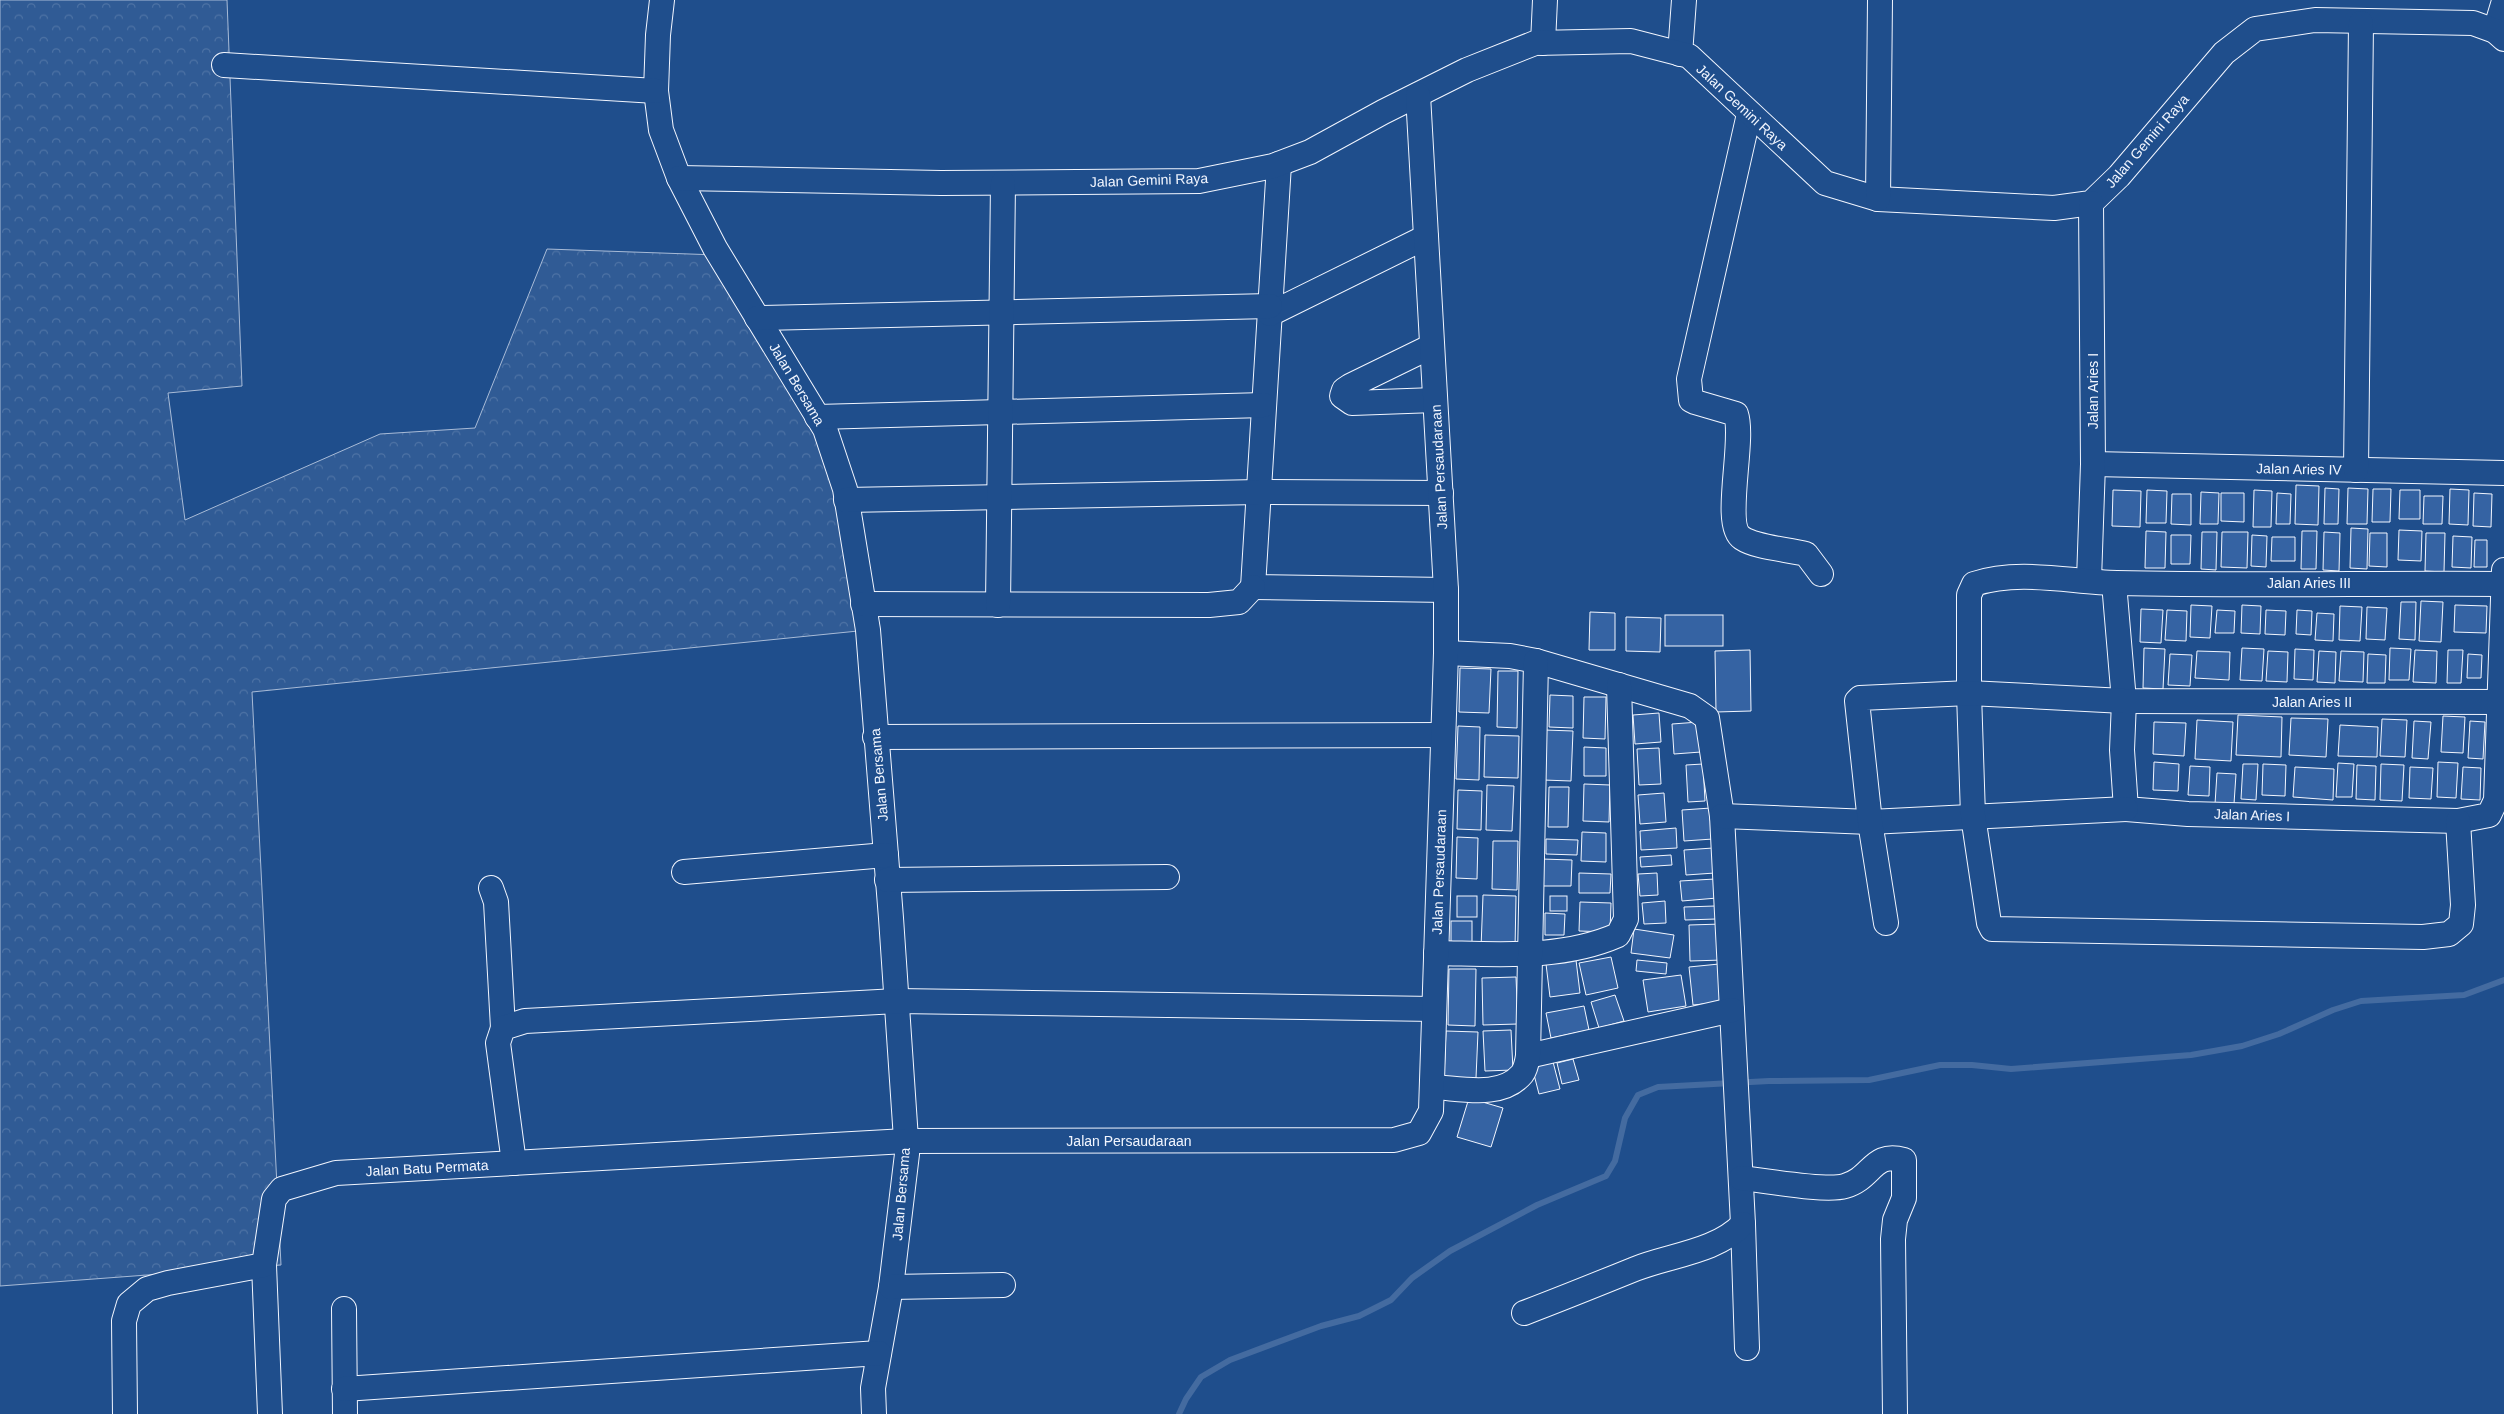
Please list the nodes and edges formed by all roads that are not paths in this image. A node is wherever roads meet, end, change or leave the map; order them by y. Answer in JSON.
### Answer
{"nodes":[{"id":1,"x":662,"y":0,"type":"edge"},
{"id":2,"x":1545,"y":0,"type":"edge"},
{"id":3,"x":1684,"y":0,"type":"edge"},
{"id":4,"x":1880,"y":0,"type":"edge"},
{"id":5,"x":2504,"y":1,"type":"edge"},
{"id":6,"x":2361,"y":23,"type":"junction"},
{"id":7,"x":2500,"y":35,"type":"edge"},
{"id":8,"x":1544,"y":43,"type":"junction"},
{"id":9,"x":1680,"y":54,"type":"junction"},
{"id":10,"x":224,"y":65,"type":"dead end"},
{"id":11,"x":656,"y":91,"type":"junction"},
{"id":12,"x":1418,"y":95,"type":"junction"},
{"id":13,"x":1749,"y":114,"type":"junction"},
{"id":14,"x":1279,"y":164,"type":"junction"},
{"id":15,"x":679,"y":178,"type":"junction"},
{"id":16,"x":1003,"y":183,"type":"junction"},
{"id":17,"x":1878,"y":199,"type":"junction"},
{"id":18,"x":2091,"y":203,"type":"junction"},
{"id":19,"x":1426,"y":237,"type":"junction"},
{"id":20,"x":1270,"y":310,"type":"junction"},
{"id":21,"x":1001,"y":312,"type":"junction"},
{"id":22,"x":757,"y":318,"type":"junction"},
{"id":23,"x":1432,"y":346,"type":"junction"},
{"id":24,"x":1436,"y":400,"type":"junction"},
{"id":25,"x":1264,"y":405,"type":"junction"},
{"id":26,"x":1000,"y":412,"type":"junction"},
{"id":27,"x":817,"y":417,"type":"junction"},
{"id":28,"x":2094,"y":464,"type":"junction"},
{"id":29,"x":2356,"y":470,"type":"junction"},
{"id":30,"x":2504,"y":473,"type":"edge"},
{"id":31,"x":1259,"y":492,"type":"junction"},
{"id":32,"x":1441,"y":493,"type":"junction"},
{"id":33,"x":999,"y":498,"type":"junction"},
{"id":34,"x":846,"y":500,"type":"junction"},
{"id":35,"x":2504,"y":568,"type":"edge"},
{"id":36,"x":1821,"y":574,"type":"dead end"},
{"id":37,"x":2089,"y":580,"type":"junction"},
{"id":38,"x":2114,"y":583,"type":"junction"},
{"id":39,"x":2504,"y":584,"type":"edge"},
{"id":40,"x":1253,"y":587,"type":"junction"},
{"id":41,"x":1446,"y":590,"type":"junction"},
{"id":42,"x":863,"y":604,"type":"junction"},
{"id":43,"x":998,"y":604,"type":"junction"},
{"id":44,"x":1446,"y":653,"type":"junction"},
{"id":45,"x":1536,"y":661,"type":"junction"},
{"id":46,"x":1619,"y":685,"type":"junction"},
{"id":47,"x":1969,"y":694,"type":"junction"},
{"id":48,"x":2124,"y":701,"type":"junction"},
{"id":49,"x":2502,"y":702,"type":"edge"},
{"id":50,"x":1443,"y":735,"type":"junction"},
{"id":51,"x":875,"y":737,"type":"junction"},
{"id":52,"x":2126,"y":810,"type":"junction"},
{"id":53,"x":1722,"y":816,"type":"junction"},
{"id":54,"x":1973,"y":816,"type":"junction"},
{"id":55,"x":2458,"y":821,"type":"junction"},
{"id":56,"x":1870,"y":822,"type":"junction"},
{"id":57,"x":886,"y":855,"type":"junction"},
{"id":58,"x":684,"y":872,"type":"dead end"},
{"id":59,"x":1166,"y":877,"type":"dead end"},
{"id":60,"x":887,"y":880,"type":"junction"},
{"id":61,"x":491,"y":888,"type":"dead end"},
{"id":62,"x":1886,"y":923,"type":"dead end"},
{"id":63,"x":1436,"y":953,"type":"junction"},
{"id":64,"x":1530,"y":955,"type":"junction"},
{"id":65,"x":897,"y":1001,"type":"junction"},
{"id":66,"x":1434,"y":1009,"type":"junction"},
{"id":67,"x":1732,"y":1010,"type":"junction"},
{"id":68,"x":503,"y":1028,"type":"junction"},
{"id":69,"x":1528,"y":1056,"type":"junction"},
{"id":70,"x":1432,"y":1087,"type":"junction"},
{"id":71,"x":906,"y":1141,"type":"junction"},
{"id":72,"x":514,"y":1163,"type":"junction"},
{"id":73,"x":1741,"y":1178,"type":"junction"},
{"id":74,"x":1743,"y":1224,"type":"junction"},
{"id":75,"x":264,"y":1265,"type":"junction"},
{"id":76,"x":1003,"y":1285,"type":"dead end"},
{"id":77,"x":891,"y":1287,"type":"junction"},
{"id":78,"x":344,"y":1309,"type":"dead end"},
{"id":79,"x":1524,"y":1313,"type":"dead end"},
{"id":80,"x":1747,"y":1348,"type":"dead end"},
{"id":81,"x":879,"y":1353,"type":"junction"},
{"id":82,"x":344,"y":1389,"type":"junction"},
{"id":83,"x":125,"y":1414,"type":"edge"},
{"id":84,"x":270,"y":1414,"type":"edge"},
{"id":85,"x":345,"y":1414,"type":"edge"},
{"id":86,"x":874,"y":1414,"type":"edge"},
{"id":87,"x":1895,"y":1414,"type":"edge"}],
"edges":[{"from":1,"to":11,"type":"street","name":"Jalan Bersama"},
{"from":2,"to":8,"type":"street"},
{"from":3,"to":9,"type":"street"},
{"from":4,"to":17,"type":"street"},
{"from":5,"to":7,"type":"street"},
{"from":6,"to":7,"type":"street","name":"Jalan Gemini Raya"},
{"from":6,"to":18,"type":"street","name":"Jalan Gemini Raya"},
{"from":6,"to":29,"type":"street"},
{"from":8,"to":9,"type":"street","name":"Jalan Gemini Raya"},
{"from":8,"to":12,"type":"street","name":"Jalan Gemini Raya"},
{"from":9,"to":13,"type":"street","name":"Jalan Gemini Raya"},
{"from":10,"to":11,"type":"street"},
{"from":11,"to":15,"type":"street","name":"Jalan Bersama"},
{"from":12,"to":14,"type":"street","name":"Jalan Gemini Raya"},
{"from":12,"to":19,"type":"street","name":"Jalan Persaudaraan"},
{"from":13,"to":17,"type":"street","name":"Jalan Gemini Raya"},
{"from":13,"to":36,"type":"street"},
{"from":14,"to":16,"type":"street","name":"Jalan Gemini Raya"},
{"from":14,"to":20,"type":"street"},
{"from":15,"to":16,"type":"street","name":"Jalan Gemini Raya"},
{"from":15,"to":22,"type":"street","name":"Jalan Bersama"},
{"from":16,"to":21,"type":"street"},
{"from":17,"to":18,"type":"street","name":"Jalan Gemini Raya"},
{"from":18,"to":28,"type":"street","name":"Jalan Aries I"},
{"from":19,"to":20,"type":"street"},
{"from":19,"to":23,"type":"street","name":"Jalan Persaudaraan"},
{"from":20,"to":21,"type":"street"},
{"from":20,"to":25,"type":"street"},
{"from":21,"to":22,"type":"street"},
{"from":21,"to":26,"type":"street"},
{"from":22,"to":27,"type":"street","name":"Jalan Bersama"},
{"from":23,"to":24,"type":"street","name":"Jalan Persaudaraan"},
{"from":23,"to":24,"type":"street"},
{"from":24,"to":32,"type":"street","name":"Jalan Persaudaraan"},
{"from":25,"to":26,"type":"street"},
{"from":25,"to":31,"type":"street"},
{"from":26,"to":27,"type":"street"},
{"from":26,"to":33,"type":"street"},
{"from":27,"to":34,"type":"street","name":"Jalan Bersama"},
{"from":28,"to":29,"type":"street","name":"Jalan Aries IV"},
{"from":28,"to":37,"type":"street","name":"Jalan Aries I"},
{"from":29,"to":30,"type":"street","name":"Jalan Aries IV"},
{"from":31,"to":32,"type":"street"},
{"from":31,"to":33,"type":"street"},
{"from":31,"to":40,"type":"street"},
{"from":32,"to":41,"type":"street","name":"Jalan Persaudaraan"},
{"from":33,"to":34,"type":"street"},
{"from":33,"to":43,"type":"street"},
{"from":34,"to":42,"type":"street","name":"Jalan Bersama"},
{"from":35,"to":39,"type":"street"},
{"from":37,"to":38,"type":"street","name":"Jalan Aries III"},
{"from":37,"to":47,"type":"street","name":"Jalan Aries III"},
{"from":38,"to":39,"type":"street","name":"Jalan Aries III"},
{"from":38,"to":48,"type":"street"},
{"from":39,"to":49,"type":"street"},
{"from":40,"to":41,"type":"street"},
{"from":40,"to":43,"type":"street"},
{"from":41,"to":44,"type":"street","name":"Jalan Persaudaraan"},
{"from":42,"to":43,"type":"street"},
{"from":42,"to":51,"type":"street","name":"Jalan Bersama"},
{"from":44,"to":45,"type":"street"},
{"from":44,"to":50,"type":"street","name":"Jalan Persaudaraan"},
{"from":45,"to":46,"type":"street"},
{"from":45,"to":64,"type":"street"},
{"from":46,"to":53,"type":"street"},
{"from":46,"to":64,"type":"street"},
{"from":47,"to":48,"type":"street","name":"Jalan Aries II"},
{"from":47,"to":54,"type":"street","name":"Jalan Aries III"},
{"from":47,"to":56,"type":"street","name":"Jalan Aries II"},
{"from":48,"to":49,"type":"street","name":"Jalan Aries II"},
{"from":48,"to":52,"type":"street"},
{"from":49,"to":55,"type":"street","name":"Jalan Aries I"},
{"from":50,"to":51,"type":"street"},
{"from":50,"to":63,"type":"street","name":"Jalan Persaudaraan"},
{"from":51,"to":57,"type":"street","name":"Jalan Bersama"},
{"from":52,"to":54,"type":"street","name":"Jalan Aries I"},
{"from":52,"to":55,"type":"street","name":"Jalan Aries I"},
{"from":53,"to":56,"type":"street","name":"Jalan Aries I"},
{"from":53,"to":67,"type":"street"},
{"from":54,"to":55,"type":"street","name":"Jalan Aries III"},
{"from":54,"to":56,"type":"street","name":"Jalan Aries I"},
{"from":56,"to":62,"type":"street"},
{"from":57,"to":58,"type":"street"},
{"from":57,"to":60,"type":"street","name":"Jalan Bersama"},
{"from":59,"to":60,"type":"street"},
{"from":60,"to":65,"type":"street","name":"Jalan Bersama"},
{"from":61,"to":68,"type":"street"},
{"from":63,"to":64,"type":"street"},
{"from":63,"to":66,"type":"street","name":"Jalan Persaudaraan"},
{"from":64,"to":69,"type":"street"},
{"from":65,"to":66,"type":"street"},
{"from":65,"to":68,"type":"street"},
{"from":65,"to":71,"type":"street","name":"Jalan Bersama"},
{"from":66,"to":70,"type":"street","name":"Jalan Persaudaraan"},
{"from":67,"to":69,"type":"street"},
{"from":67,"to":73,"type":"street"},
{"from":68,"to":72,"type":"street"},
{"from":69,"to":70,"type":"street"},
{"from":70,"to":71,"type":"street","name":"Jalan Persaudaraan"},
{"from":71,"to":72,"type":"street","name":"Jalan Batu Permata"},
{"from":71,"to":77,"type":"street","name":"Jalan Bersama"},
{"from":72,"to":75,"type":"street","name":"Jalan Batu Permata"},
{"from":73,"to":74,"type":"street"},
{"from":73,"to":87,"type":"street"},
{"from":74,"to":79,"type":"street"},
{"from":74,"to":80,"type":"street"},
{"from":75,"to":83,"type":"street"},
{"from":75,"to":84,"type":"street","name":"Jalan Batu Permata"},
{"from":76,"to":77,"type":"street"},
{"from":77,"to":81,"type":"street","name":"Jalan Bersama"},
{"from":78,"to":82,"type":"street"},
{"from":81,"to":82,"type":"street"},
{"from":81,"to":86,"type":"street","name":"Jalan Bersama"},
{"from":82,"to":85,"type":"street"}]}
